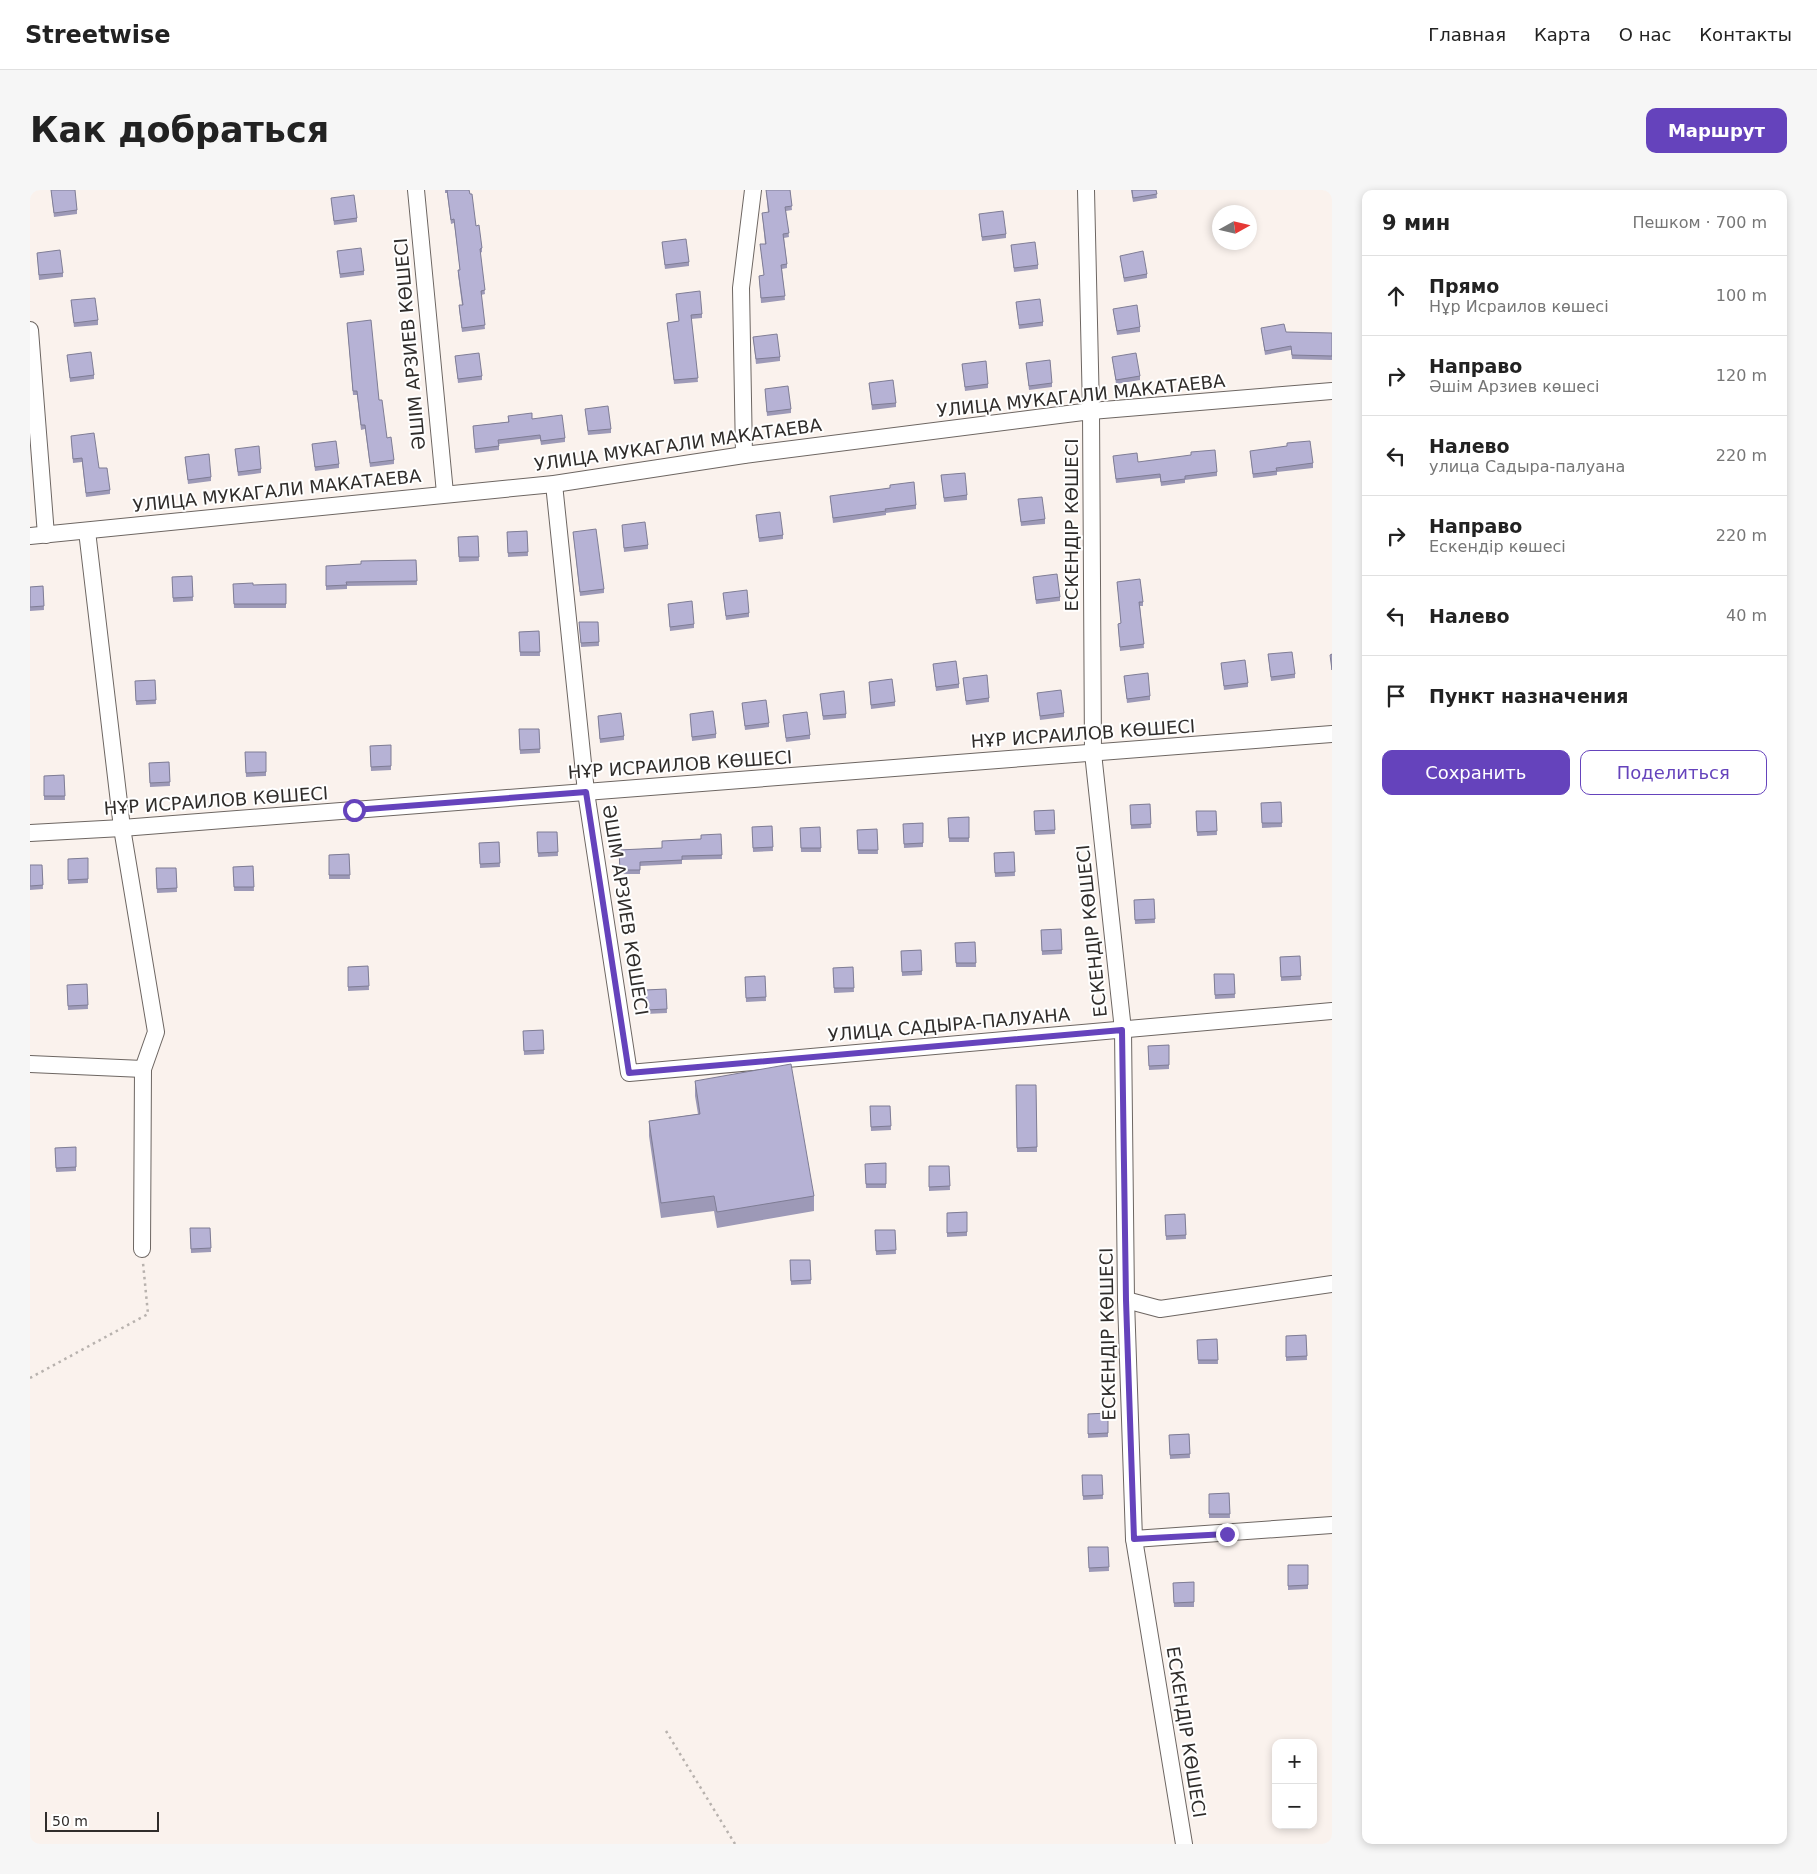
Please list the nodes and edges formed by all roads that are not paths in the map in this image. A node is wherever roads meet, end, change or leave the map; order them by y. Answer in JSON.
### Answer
{"nodes":[{"id":1,"x":416,"y":190,"type":"edge"},
{"id":2,"x":753,"y":190,"type":"edge"},
{"id":3,"x":1086,"y":190,"type":"edge"},
{"id":4,"x":30,"y":330,"type":"edge"},
{"id":5,"x":1332,"y":391,"type":"edge"},
{"id":6,"x":1092,"y":411,"type":"junction"},
{"id":7,"x":744,"y":455,"type":"junction"},
{"id":8,"x":554,"y":484,"type":"junction"},
{"id":9,"x":445,"y":494,"type":"junction"},
{"id":10,"x":87,"y":531,"type":"junction"},
{"id":11,"x":38,"y":536,"type":"edge"},
{"id":12,"x":1332,"y":734,"type":"edge"},
{"id":13,"x":1093,"y":753,"type":"junction"},
{"id":14,"x":586,"y":792,"type":"junction"},
{"id":15,"x":122,"y":828,"type":"junction"},
{"id":16,"x":30,"y":834,"type":"edge"},
{"id":17,"x":1332,"y":1011,"type":"edge"},
{"id":18,"x":1122,"y":1030,"type":"junction"},
{"id":19,"x":30,"y":1064,"type":"edge"},
{"id":20,"x":144,"y":1069,"type":"junction"},
{"id":21,"x":629,"y":1073,"type":"joint"},
{"id":22,"x":142,"y":1249,"type":"road end"},
{"id":23,"x":1332,"y":1284,"type":"edge"},
{"id":24,"x":1126,"y":1300,"type":"junction"},
{"id":25,"x":1332,"y":1526,"type":"edge"},
{"id":26,"x":1134,"y":1539,"type":"junction"},
{"id":27,"x":1184,"y":1844,"type":"edge"}],
"edges":[{"from":1,"to":9,"type":"street","name":"ӘШІМ АРЗИЕВ КӨШЕСІ"},
{"from":2,"to":7,"type":"street"},
{"from":3,"to":6,"type":"street","name":"ЕСКЕНДІР КӨШЕСІ"},
{"from":4,"to":11,"type":"street"},
{"from":5,"to":6,"type":"street","name":"УЛИЦА МУКАГАЛИ МАКАТАЕВА"},
{"from":6,"to":7,"type":"street","name":"УЛИЦА МУКАГАЛИ МАКАТАЕВА"},
{"from":6,"to":13,"type":"street","name":"ЕСКЕНДІР КӨШЕСІ"},
{"from":7,"to":8,"type":"street","name":"УЛИЦА МУКАГАЛИ МАКАТАЕВА"},
{"from":8,"to":9,"type":"street","name":"УЛИЦА МУКАГАЛИ МАКАТАЕВА"},
{"from":8,"to":14,"type":"street","name":"ӘШІМ АРЗИЕВ КӨШЕСІ"},
{"from":9,"to":10,"type":"street","name":"УЛИЦА МУКАГАЛИ МАКАТАЕВА"},
{"from":10,"to":11,"type":"street","name":"УЛИЦА МУКАГАЛИ МАКАТАЕВА"},
{"from":10,"to":15,"type":"street"},
{"from":12,"to":13,"type":"street","name":"НҰР ИСРАИЛОВ КӨШЕСІ"},
{"from":13,"to":14,"type":"street","name":"НҰР ИСРАИЛОВ КӨШЕСІ"},
{"from":13,"to":18,"type":"street","name":"ЕСКЕНДІР КӨШЕСІ"},
{"from":14,"to":15,"type":"street","name":"НҰР ИСРАИЛОВ КӨШЕСІ"},
{"from":14,"to":21,"type":"street","name":"ӘШІМ АРЗИЕВ КӨШЕСІ"},
{"from":15,"to":16,"type":"street","name":"НҰР ИСРАИЛОВ КӨШЕСІ"},
{"from":15,"to":20,"type":"street"},
{"from":17,"to":18,"type":"street","name":"УЛИЦА САДЫРА-ПАЛУАНА"},
{"from":18,"to":21,"type":"street","name":"УЛИЦА САДЫРА-ПАЛУАНА"},
{"from":18,"to":24,"type":"street","name":"ЕСКЕНДІР КӨШЕСІ"},
{"from":19,"to":20,"type":"street"},
{"from":20,"to":22,"type":"street"},
{"from":23,"to":24,"type":"street"},
{"from":24,"to":26,"type":"street","name":"ЕСКЕНДІР КӨШЕСІ"},
{"from":25,"to":26,"type":"street"},
{"from":26,"to":27,"type":"street","name":"ЕСКЕНДІР КӨШЕСІ"}]}
